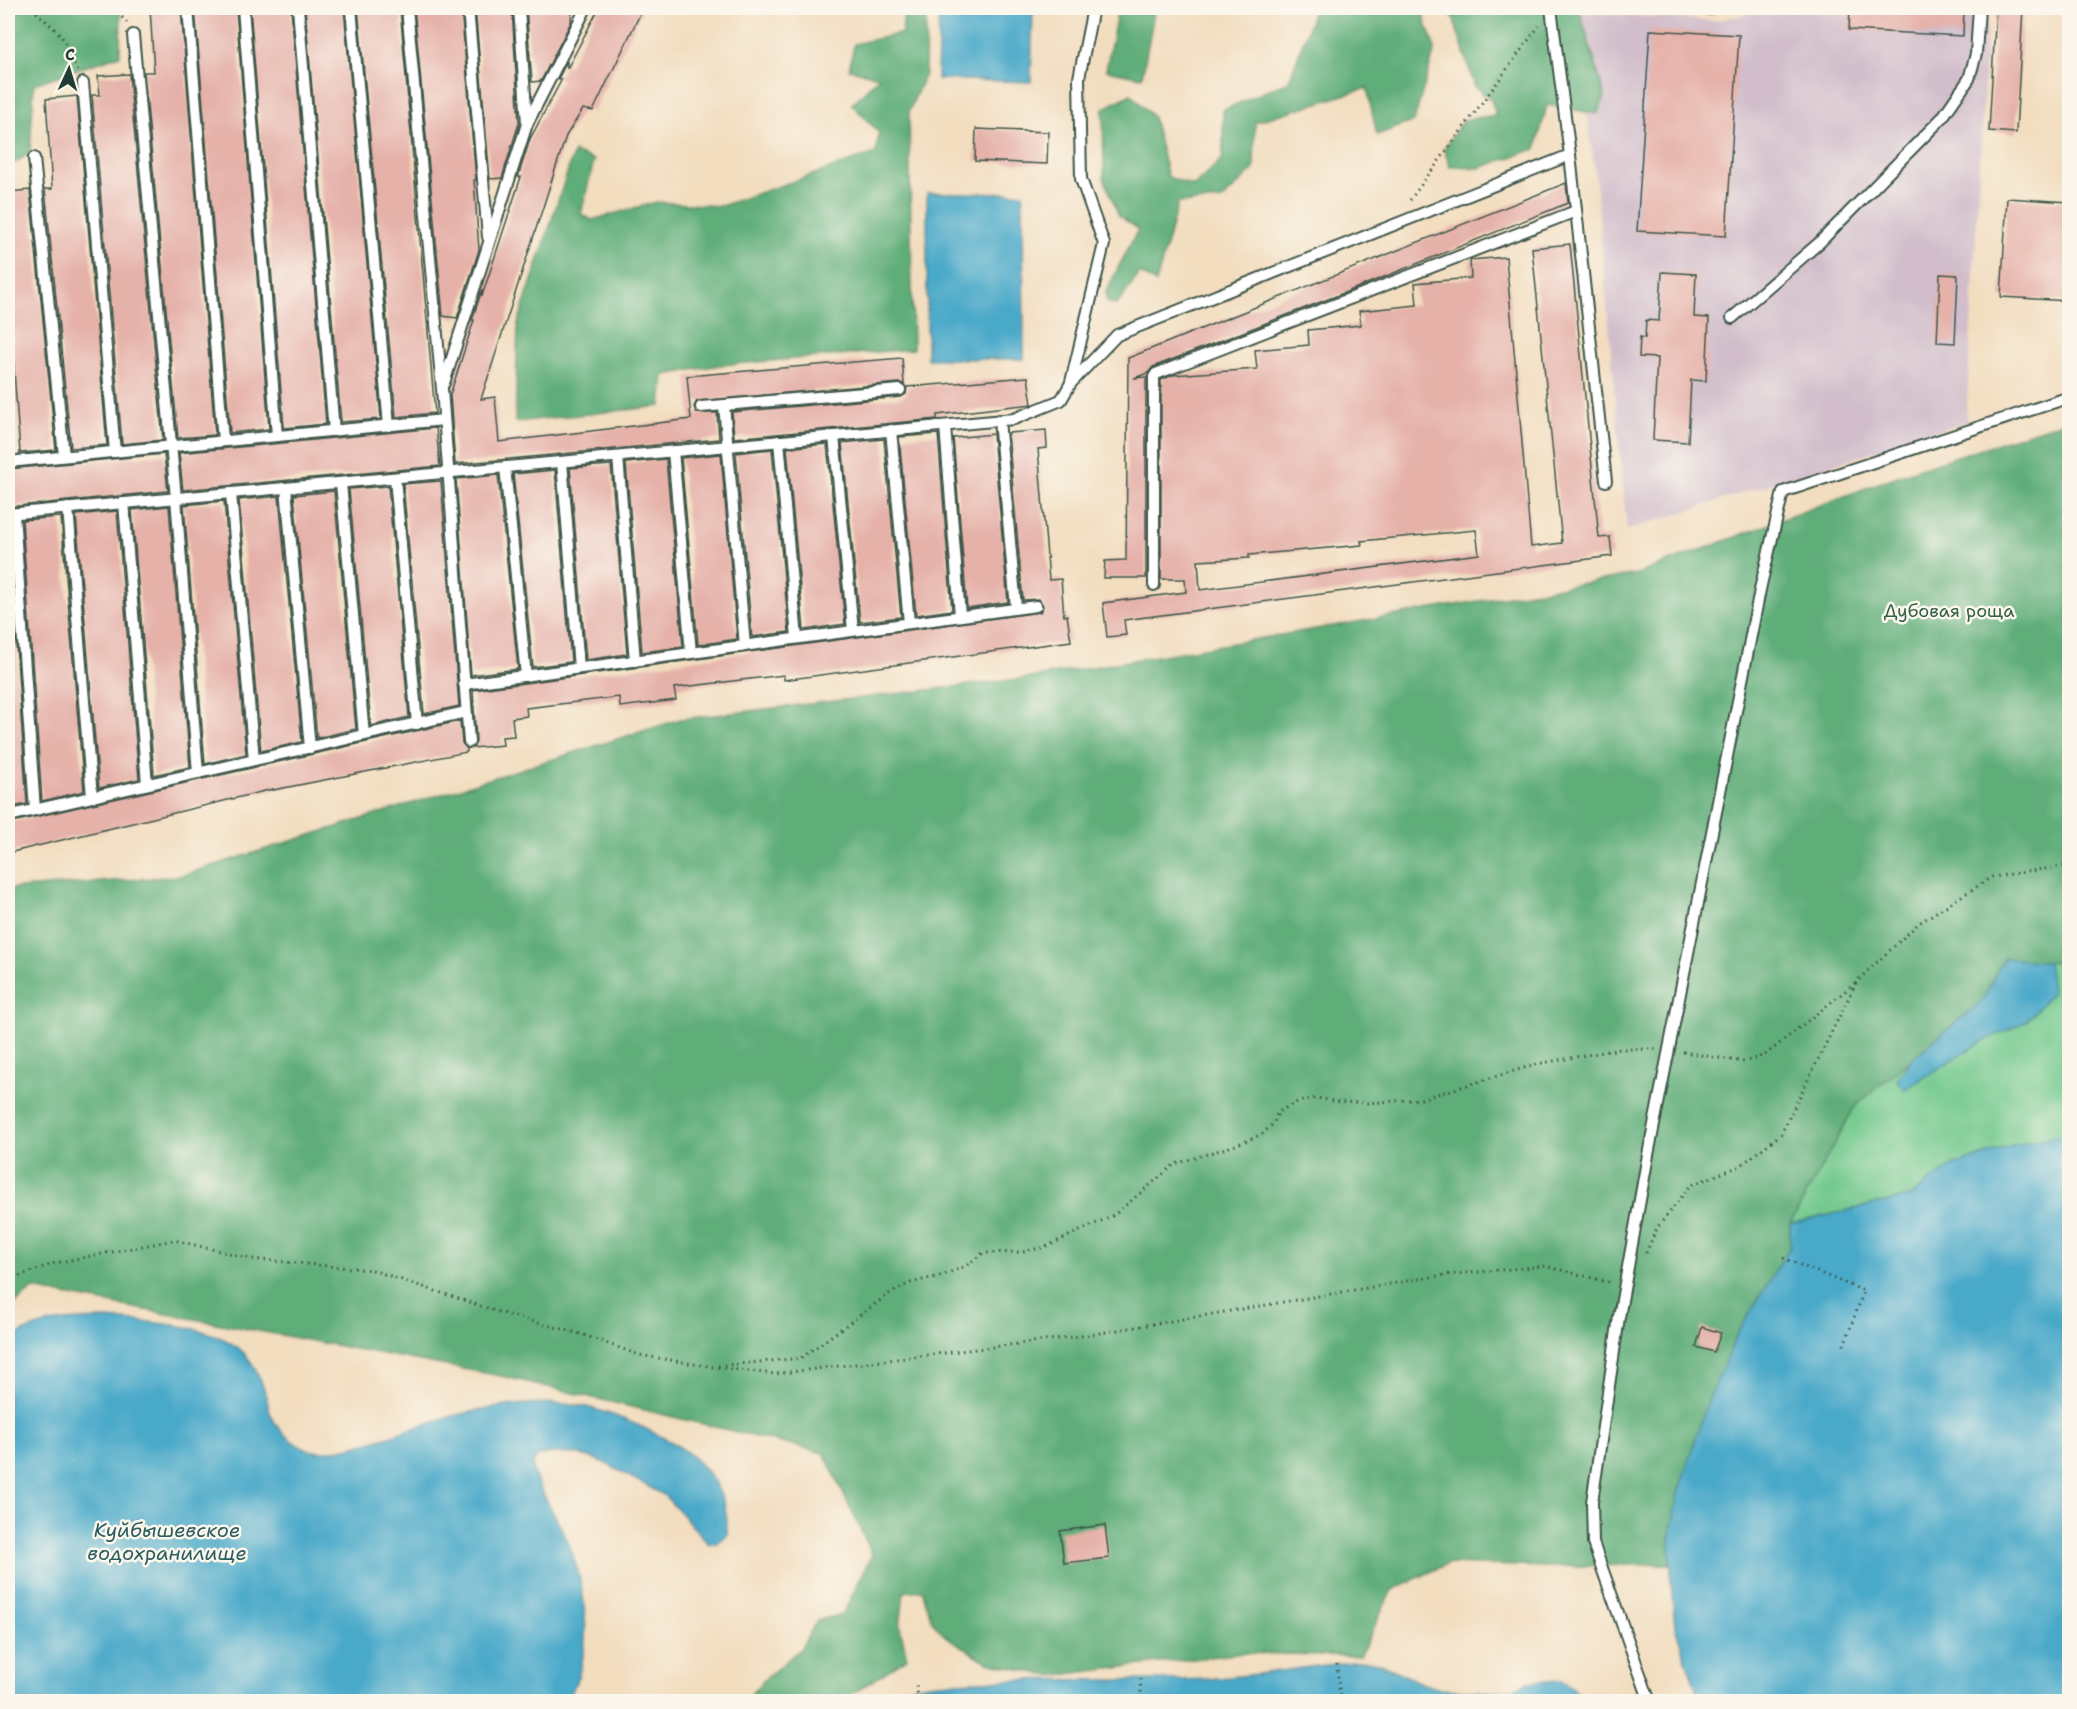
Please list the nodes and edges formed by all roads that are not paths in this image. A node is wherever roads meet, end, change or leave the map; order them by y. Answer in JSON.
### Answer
{"nodes":[{"id":1,"x":188,"y":8,"type":"edge"},
{"id":2,"x":243,"y":8,"type":"edge"},
{"id":3,"x":298,"y":8,"type":"edge"},
{"id":4,"x":351,"y":8,"type":"edge"},
{"id":5,"x":407,"y":8,"type":"edge"},
{"id":6,"x":468,"y":8,"type":"edge"},
{"id":7,"x":519,"y":8,"type":"edge"},
{"id":8,"x":585,"y":8,"type":"edge"},
{"id":9,"x":1093,"y":8,"type":"edge"},
{"id":10,"x":1551,"y":8,"type":"edge"},
{"id":11,"x":1979,"y":8,"type":"edge"},
{"id":12,"x":133,"y":35,"type":"road end"},
{"id":13,"x":83,"y":83,"type":"road end"},
{"id":14,"x":527,"y":124,"type":"junction"},
{"id":15,"x":1570,"y":155,"type":"junction"},
{"id":16,"x":34,"y":158,"type":"dead end"},
{"id":17,"x":1576,"y":211,"type":"junction"},
{"id":18,"x":488,"y":243,"type":"junction"},
{"id":19,"x":1732,"y":318,"type":"dead end"},
{"id":20,"x":1071,"y":383,"type":"junction"},
{"id":21,"x":442,"y":388,"type":"junction"},
{"id":22,"x":900,"y":390,"type":"dead end"},
{"id":23,"x":2070,"y":397,"type":"edge"},
{"id":24,"x":724,"y":405,"type":"junction"},
{"id":25,"x":701,"y":407,"type":"dead end"},
{"id":26,"x":444,"y":420,"type":"junction"},
{"id":27,"x":999,"y":420,"type":"junction"},
{"id":28,"x":389,"y":426,"type":"junction"},
{"id":29,"x":945,"y":426,"type":"junction"},
{"id":30,"x":891,"y":430,"type":"junction"},
{"id":31,"x":334,"y":431,"type":"junction"},
{"id":32,"x":277,"y":436,"type":"junction"},
{"id":33,"x":834,"y":436,"type":"junction"},
{"id":34,"x":223,"y":441,"type":"junction"},
{"id":35,"x":780,"y":441,"type":"junction"},
{"id":36,"x":171,"y":446,"type":"junction"},
{"id":37,"x":727,"y":446,"type":"junction"},
{"id":38,"x":673,"y":451,"type":"junction"},
{"id":39,"x":115,"y":452,"type":"junction"},
{"id":40,"x":64,"y":456,"type":"junction"},
{"id":41,"x":618,"y":457,"type":"junction"},
{"id":42,"x":8,"y":461,"type":"edge"},
{"id":43,"x":561,"y":462,"type":"junction"},
{"id":44,"x":506,"y":467,"type":"junction"},
{"id":45,"x":448,"y":473,"type":"junction"},
{"id":46,"x":395,"y":478,"type":"junction"},
{"id":47,"x":1606,"y":481,"type":"dead end"},
{"id":48,"x":341,"y":483,"type":"junction"},
{"id":49,"x":286,"y":488,"type":"junction"},
{"id":50,"x":231,"y":493,"type":"junction"},
{"id":51,"x":176,"y":498,"type":"junction"},
{"id":52,"x":124,"y":503,"type":"junction"},
{"id":53,"x":68,"y":508,"type":"junction"},
{"id":54,"x":11,"y":514,"type":"edge"},
{"id":55,"x":1154,"y":585,"type":"dead end"},
{"id":56,"x":1036,"y":606,"type":"dead end"},
{"id":57,"x":1016,"y":608,"type":"junction"},
{"id":58,"x":960,"y":616,"type":"junction"},
{"id":59,"x":909,"y":623,"type":"junction"},
{"id":60,"x":853,"y":630,"type":"junction"},
{"id":61,"x":797,"y":638,"type":"junction"},
{"id":62,"x":745,"y":646,"type":"junction"},
{"id":63,"x":692,"y":653,"type":"junction"},
{"id":64,"x":635,"y":661,"type":"junction"},
{"id":65,"x":579,"y":668,"type":"junction"},
{"id":66,"x":526,"y":676,"type":"junction"},
{"id":67,"x":464,"y":684,"type":"junction"},
{"id":68,"x":466,"y":712,"type":"junction"},
{"id":69,"x":417,"y":724,"type":"junction"},
{"id":70,"x":364,"y":735,"type":"junction"},
{"id":71,"x":469,"y":742,"type":"dead end"},
{"id":72,"x":310,"y":748,"type":"junction"},
{"id":73,"x":254,"y":760,"type":"junction"},
{"id":74,"x":198,"y":773,"type":"junction"},
{"id":75,"x":147,"y":784,"type":"junction"},
{"id":76,"x":92,"y":797,"type":"junction"},
{"id":77,"x":35,"y":810,"type":"junction"},
{"id":78,"x":8,"y":816,"type":"edge"},
{"id":79,"x":1650,"y":1701,"type":"edge"}],
"edges":[{"from":1,"to":34,"type":"lane"},
{"from":2,"to":32,"type":"lane"},
{"from":3,"to":31,"type":"lane"},
{"from":4,"to":28,"type":"lane"},
{"from":5,"to":21,"type":"lane"},
{"from":6,"to":18,"type":"lane"},
{"from":7,"to":14,"type":"lane"},
{"from":8,"to":14,"type":"lane"},
{"from":9,"to":20,"type":"lane"},
{"from":10,"to":15,"type":"lane"},
{"from":11,"to":19,"type":"lane"},
{"from":12,"to":36,"type":"lane"},
{"from":13,"to":39,"type":"lane"},
{"from":14,"to":18,"type":"lane"},
{"from":15,"to":17,"type":"lane"},
{"from":15,"to":20,"type":"lane"},
{"from":16,"to":40,"type":"lane"},
{"from":17,"to":47,"type":"lane"},
{"from":17,"to":55,"type":"lane"},
{"from":18,"to":21,"type":"lane"},
{"from":20,"to":27,"type":"lane"},
{"from":21,"to":26,"type":"lane"},
{"from":22,"to":24,"type":"lane"},
{"from":23,"to":79,"type":"lane"},
{"from":24,"to":25,"type":"lane"},
{"from":24,"to":37,"type":"lane"},
{"from":26,"to":28,"type":"lane"},
{"from":26,"to":45,"type":"lane"},
{"from":27,"to":29,"type":"lane"},
{"from":27,"to":57,"type":"lane"},
{"from":28,"to":31,"type":"lane"},
{"from":29,"to":30,"type":"lane"},
{"from":29,"to":58,"type":"lane"},
{"from":30,"to":33,"type":"lane"},
{"from":30,"to":59,"type":"lane"},
{"from":31,"to":32,"type":"lane"},
{"from":32,"to":34,"type":"lane"},
{"from":33,"to":35,"type":"lane"},
{"from":33,"to":60,"type":"lane"},
{"from":34,"to":36,"type":"lane"},
{"from":35,"to":37,"type":"lane"},
{"from":35,"to":61,"type":"lane"},
{"from":36,"to":39,"type":"lane"},
{"from":36,"to":51,"type":"lane"},
{"from":37,"to":38,"type":"lane"},
{"from":37,"to":62,"type":"lane"},
{"from":38,"to":41,"type":"lane"},
{"from":38,"to":63,"type":"lane"},
{"from":39,"to":40,"type":"lane"},
{"from":40,"to":42,"type":"lane"},
{"from":41,"to":43,"type":"lane"},
{"from":41,"to":64,"type":"lane"},
{"from":43,"to":44,"type":"lane"},
{"from":43,"to":65,"type":"lane"},
{"from":44,"to":45,"type":"lane"},
{"from":44,"to":66,"type":"lane"},
{"from":45,"to":46,"type":"lane"},
{"from":45,"to":67,"type":"lane"},
{"from":46,"to":48,"type":"lane"},
{"from":46,"to":69,"type":"lane"},
{"from":48,"to":49,"type":"lane"},
{"from":48,"to":70,"type":"lane"},
{"from":49,"to":50,"type":"lane"},
{"from":49,"to":72,"type":"lane"},
{"from":50,"to":51,"type":"lane"},
{"from":50,"to":73,"type":"lane"},
{"from":51,"to":52,"type":"lane"},
{"from":51,"to":74,"type":"lane"},
{"from":52,"to":53,"type":"lane"},
{"from":52,"to":75,"type":"lane"},
{"from":53,"to":54,"type":"lane"},
{"from":53,"to":76,"type":"lane"},
{"from":54,"to":77,"type":"lane"},
{"from":56,"to":57,"type":"lane"},
{"from":57,"to":58,"type":"lane"},
{"from":58,"to":59,"type":"lane"},
{"from":59,"to":60,"type":"lane"},
{"from":60,"to":61,"type":"lane"},
{"from":61,"to":62,"type":"lane"},
{"from":62,"to":63,"type":"lane"},
{"from":63,"to":64,"type":"lane"},
{"from":64,"to":65,"type":"lane"},
{"from":65,"to":66,"type":"lane"},
{"from":66,"to":67,"type":"lane"},
{"from":67,"to":68,"type":"lane"},
{"from":68,"to":69,"type":"lane"},
{"from":68,"to":71,"type":"lane"},
{"from":69,"to":70,"type":"lane"},
{"from":70,"to":72,"type":"lane"},
{"from":72,"to":73,"type":"lane"},
{"from":73,"to":74,"type":"lane"},
{"from":74,"to":75,"type":"lane"},
{"from":75,"to":76,"type":"lane"},
{"from":76,"to":77,"type":"lane"},
{"from":77,"to":78,"type":"lane"}]}
